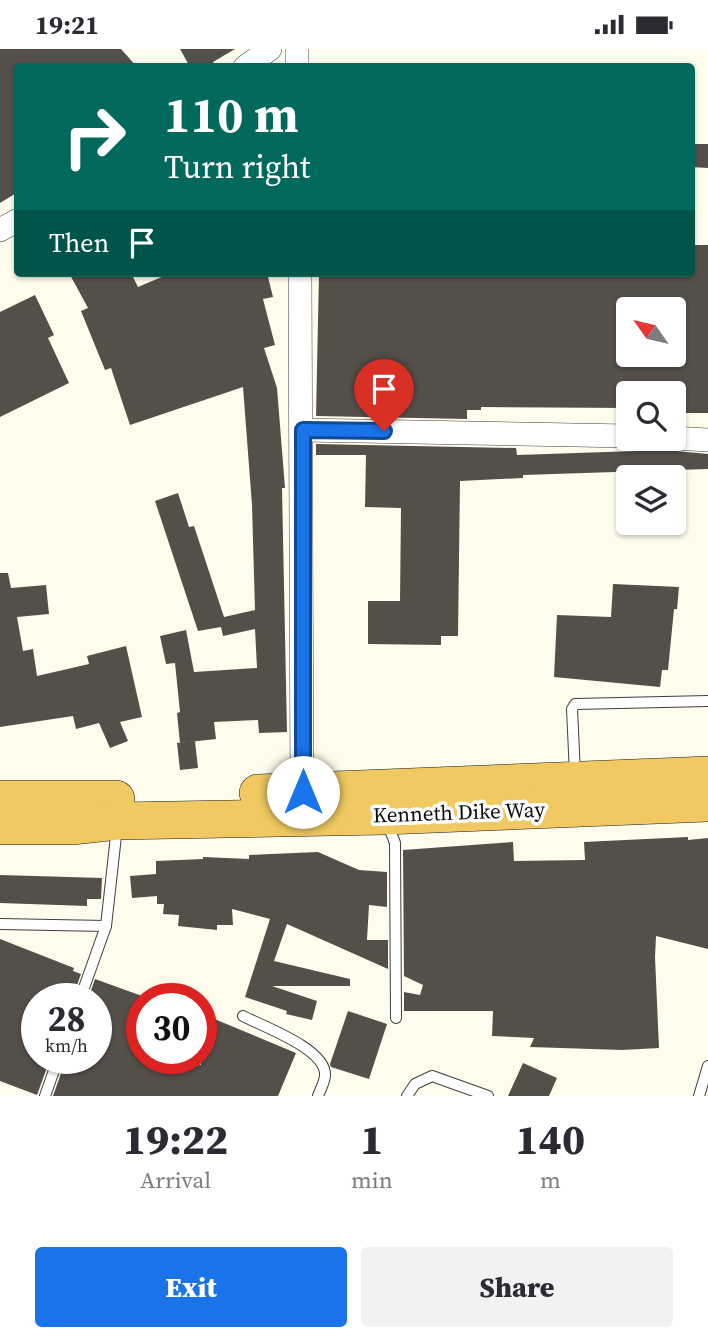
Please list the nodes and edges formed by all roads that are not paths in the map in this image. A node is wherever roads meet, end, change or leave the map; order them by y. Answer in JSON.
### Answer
{"nodes":[{"id":1,"x":270,"y":49,"type":"edge"},
{"id":2,"x":251,"y":63,"type":"edge"},
{"id":3,"x":300,"y":277,"type":"edge"},
{"id":4,"x":303,"y":430,"type":"junction"},
{"id":5,"x":616,"y":436,"type":"edge"},
{"id":6,"x":686,"y":439,"type":"edge"},
{"id":7,"x":708,"y":440,"type":"edge"},
{"id":8,"x":708,"y":701,"type":"edge"},
{"id":9,"x":708,"y":775,"type":"edge"},
{"id":10,"x":575,"y":781,"type":"junction"},
{"id":11,"x":303,"y":792,"type":"junction"},
{"id":12,"x":0,"y":799,"type":"edge"},
{"id":13,"x":708,"y":803,"type":"edge"},
{"id":14,"x":386,"y":816,"type":"junction"},
{"id":15,"x":117,"y":821,"type":"junction"},
{"id":16,"x":0,"y":826,"type":"edge"},
{"id":17,"x":0,"y":925,"type":"edge"},
{"id":18,"x":106,"y":926,"type":"junction"},
{"id":19,"x":86,"y":983,"type":"edge"},
{"id":20,"x":243,"y":1016,"type":"dead end"},
{"id":21,"x":396,"y":1019,"type":"dead end"},
{"id":22,"x":708,"y":1066,"type":"edge"},
{"id":23,"x":53,"y":1074,"type":"edge"},
{"id":24,"x":45,"y":1096,"type":"edge"},
{"id":25,"x":318,"y":1096,"type":"edge"},
{"id":26,"x":407,"y":1096,"type":"edge"},
{"id":27,"x":488,"y":1096,"type":"edge"},
{"id":28,"x":699,"y":1096,"type":"edge"}],
"edges":[{"from":1,"to":2,"type":"street"},
{"from":3,"to":4,"type":"street"},
{"from":4,"to":5,"type":"street"},
{"from":4,"to":11,"type":"street"},
{"from":6,"to":7,"type":"street"},
{"from":8,"to":10,"type":"lane"},
{"from":9,"to":10,"type":"highway","name":"Kenneth Dike Way"},
{"from":10,"to":11,"type":"highway","name":"Kenneth Dike Way"},
{"from":11,"to":12,"type":"highway","name":"Kenneth Dike Way"},
{"from":13,"to":14,"type":"highway","name":"Kenneth Dike Way"},
{"from":14,"to":15,"type":"highway","name":"Kenneth Dike Way"},
{"from":14,"to":21,"type":"lane"},
{"from":15,"to":16,"type":"highway","name":"Kenneth Dike Way"},
{"from":15,"to":18,"type":"lane"},
{"from":17,"to":18,"type":"lane"},
{"from":18,"to":19,"type":"lane"},
{"from":20,"to":25,"type":"lane"},
{"from":22,"to":28,"type":"lane"},
{"from":23,"to":24,"type":"lane"},
{"from":26,"to":27,"type":"lane"}]}
